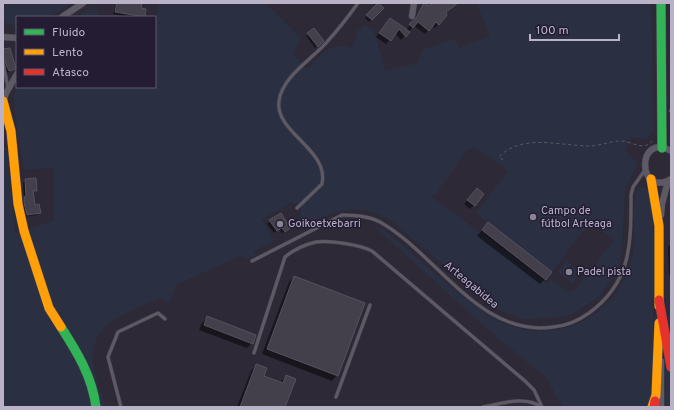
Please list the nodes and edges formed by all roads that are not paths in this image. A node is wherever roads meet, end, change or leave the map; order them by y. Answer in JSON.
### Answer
{"nodes":[{"id":1,"x":83,"y":3,"type":"edge"},
{"id":2,"x":358,"y":3,"type":"edge"},
{"id":3,"x":414,"y":3,"type":"edge"},
{"id":4,"x":662,"y":3,"type":"edge"},
{"id":5,"x":64,"y":16,"type":"edge"},
{"id":6,"x":412,"y":16,"type":"dead end"},
{"id":7,"x":3,"y":36,"type":"edge"},
{"id":8,"x":16,"y":38,"type":"edge"},
{"id":9,"x":3,"y":63,"type":"edge"},
{"id":10,"x":16,"y":76,"type":"edge"},
{"id":11,"x":8,"y":88,"type":"junction"},
{"id":12,"x":3,"y":102,"type":"edge"},
{"id":13,"x":667,"y":150,"type":"edge"},
{"id":14,"x":645,"y":170,"type":"junction"},
{"id":15,"x":652,"y":179,"type":"junction"},
{"id":16,"x":669,"y":180,"type":"edge"},
{"id":17,"x":297,"y":208,"type":"dead end"},
{"id":18,"x":659,"y":226,"type":"junction"},
{"id":19,"x":252,"y":261,"type":"dead end"},
{"id":20,"x":370,"y":305,"type":"dead end"},
{"id":21,"x":165,"y":319,"type":"dead end"},
{"id":22,"x":665,"y":326,"type":"edge"},
{"id":23,"x":254,"y":353,"type":"dead end"},
{"id":24,"x":671,"y":367,"type":"edge"},
{"id":25,"x":336,"y":397,"type":"dead end"},
{"id":26,"x":656,"y":406,"type":"edge"},
{"id":27,"x":96,"y":407,"type":"edge"},
{"id":28,"x":121,"y":407,"type":"edge"},
{"id":29,"x":483,"y":407,"type":"edge"},
{"id":30,"x":542,"y":407,"type":"edge"}],
"edges":[{"from":1,"to":5,"type":"street"},
{"from":2,"to":17,"type":"lane"},
{"from":3,"to":6,"type":"street"},
{"from":4,"to":13,"type":"main road"},
{"from":7,"to":8,"type":"street"},
{"from":9,"to":11,"type":"lane"},
{"from":10,"to":11,"type":"street"},
{"from":11,"to":12,"type":"street"},
{"from":12,"to":27,"type":"main road"},
{"from":13,"to":14,"type":"street"},
{"from":14,"to":15,"type":"street"},
{"from":14,"to":19,"type":"lane","name":"Arteagabidea"},
{"from":15,"to":16,"type":"street"},
{"from":15,"to":18,"type":"main road"},
{"from":16,"to":18,"type":"street"},
{"from":18,"to":22,"type":"main road"},
{"from":20,"to":25,"type":"lane"},
{"from":21,"to":28,"type":"lane"},
{"from":22,"to":24,"type":"main road"},
{"from":22,"to":26,"type":"main road"},
{"from":23,"to":30,"type":"lane"},
{"from":29,"to":30,"type":"lane"}]}
